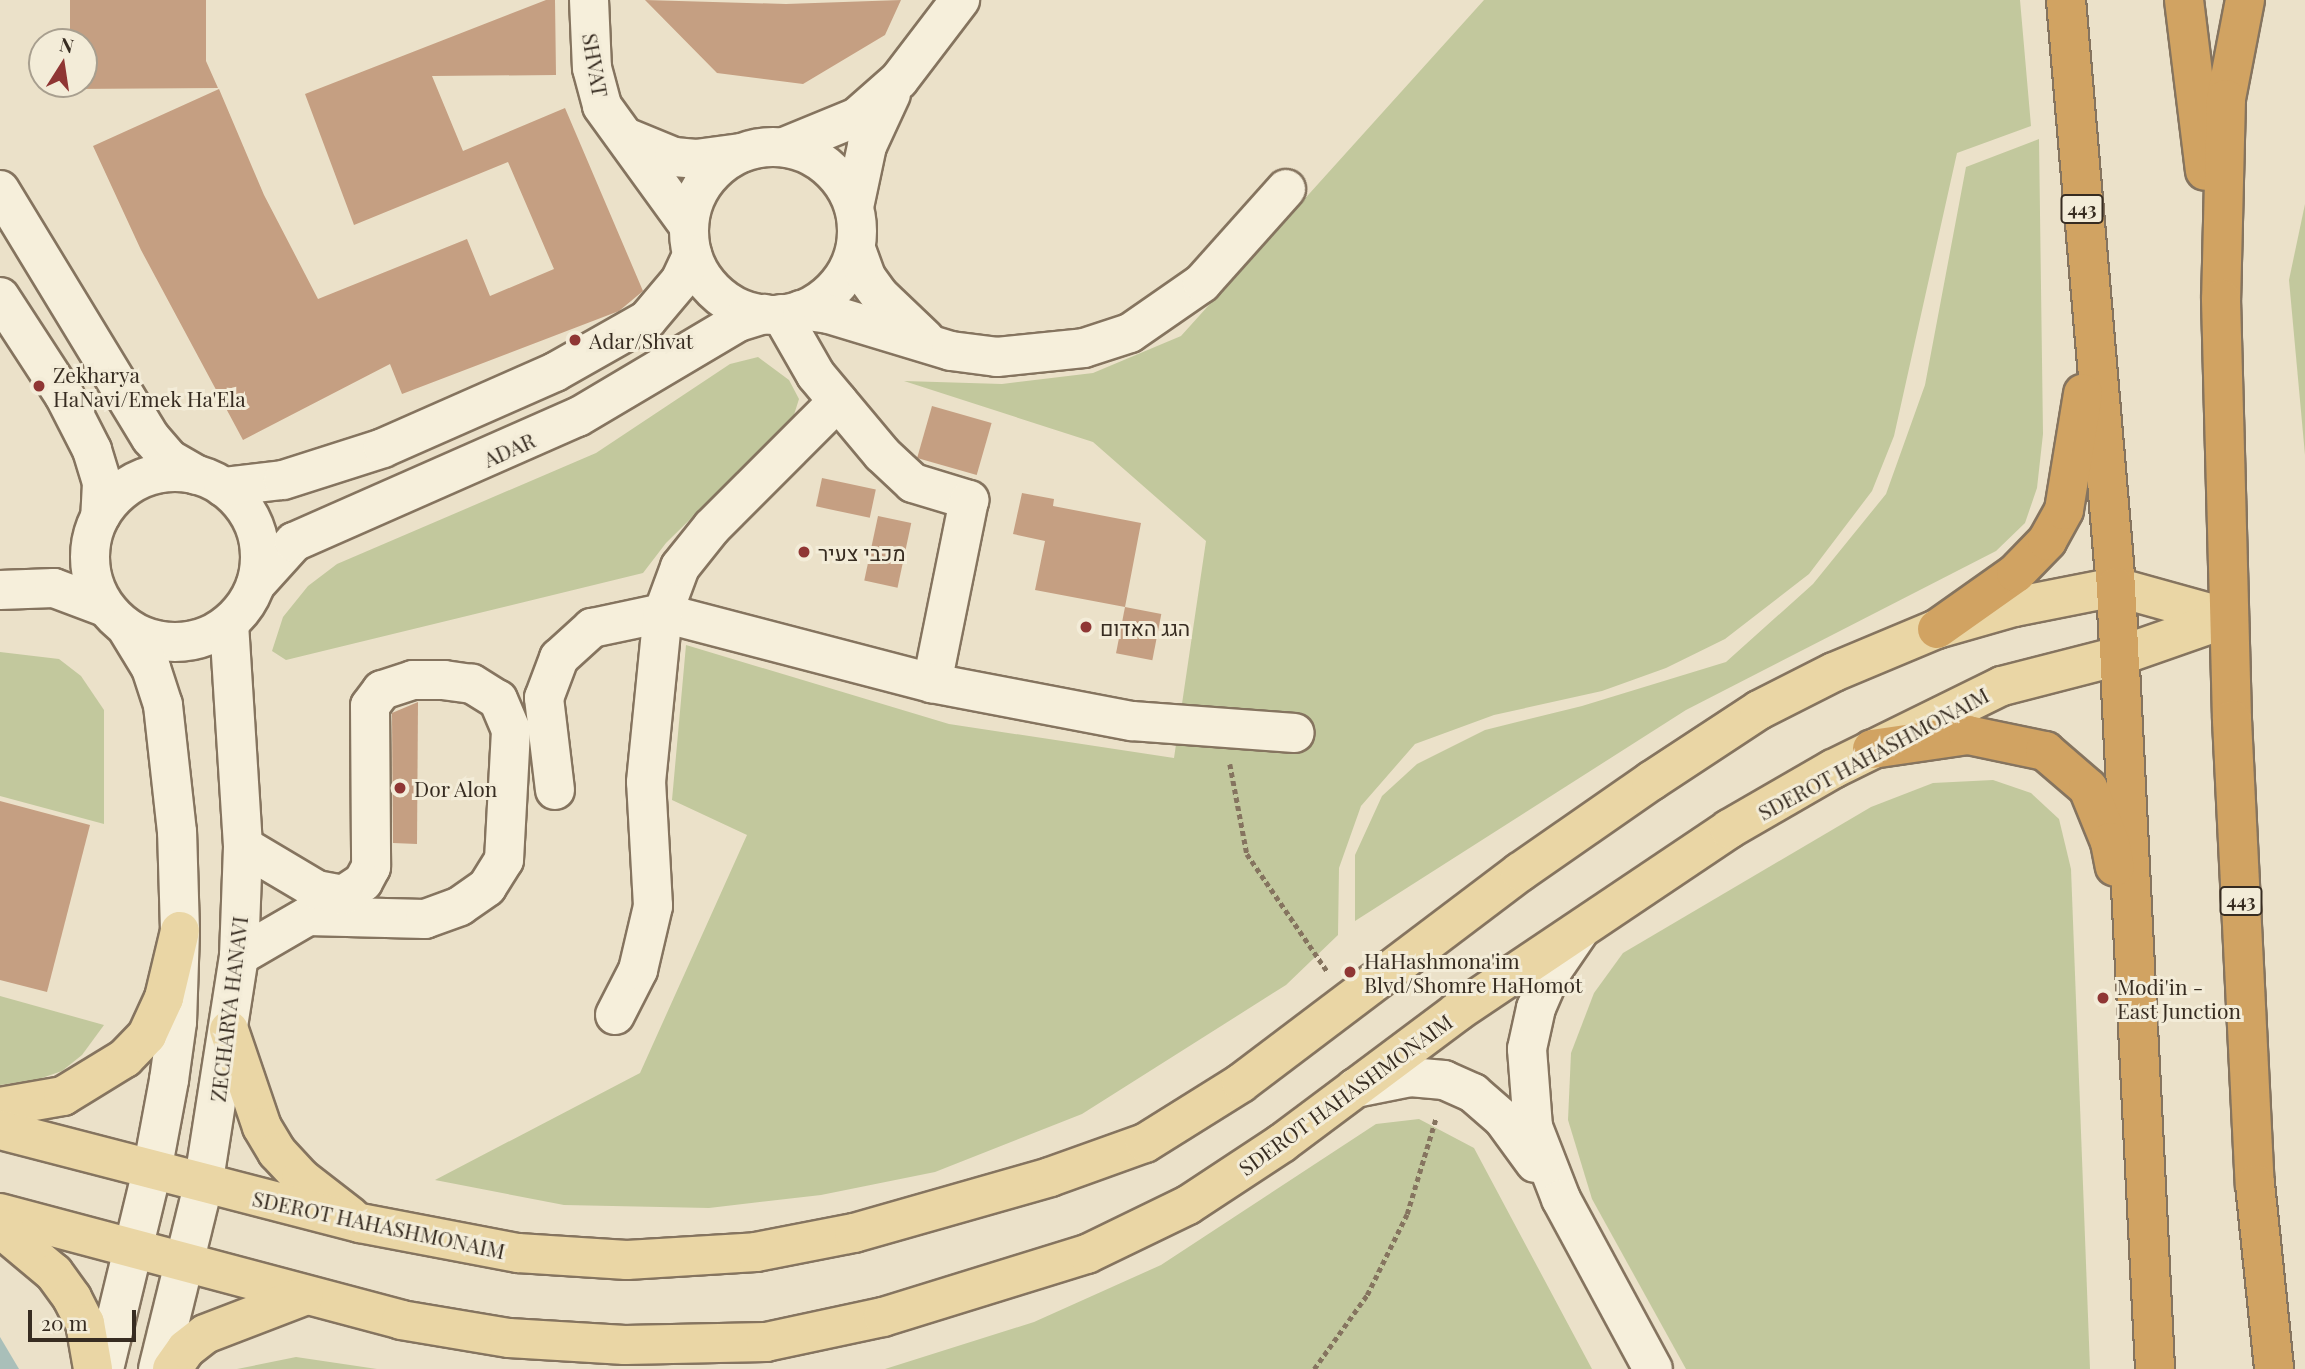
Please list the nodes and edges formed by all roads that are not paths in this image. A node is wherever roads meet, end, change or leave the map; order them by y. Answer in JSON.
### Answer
{"nodes":[{"id":1,"x":589,"y":0,"type":"edge"},
{"id":2,"x":960,"y":0,"type":"edge"},
{"id":3,"x":2066,"y":0,"type":"edge"},
{"id":4,"x":2185,"y":0,"type":"edge"},
{"id":5,"x":2245,"y":0,"type":"edge"},
{"id":6,"x":899,"y":80,"type":"junction"},
{"id":7,"x":616,"y":127,"type":"junction"},
{"id":8,"x":784,"y":147,"type":"junction"},
{"id":9,"x":741,"y":153,"type":"junction"},
{"id":10,"x":1286,"y":189,"type":"dead end"},
{"id":11,"x":0,"y":190,"type":"edge"},
{"id":12,"x":854,"y":206,"type":"junction"},
{"id":13,"x":690,"y":241,"type":"junction"},
{"id":14,"x":2084,"y":245,"type":"junction"},
{"id":15,"x":856,"y":248,"type":"junction"},
{"id":16,"x":0,"y":297,"type":"edge"},
{"id":17,"x":2221,"y":299,"type":"junction"},
{"id":18,"x":782,"y":313,"type":"junction"},
{"id":19,"x":935,"y":347,"type":"junction"},
{"id":20,"x":838,"y":401,"type":"junction"},
{"id":21,"x":210,"y":481,"type":"junction"},
{"id":22,"x":96,"y":526,"type":"junction"},
{"id":23,"x":0,"y":584,"type":"edge"},
{"id":24,"x":256,"y":584,"type":"junction"},
{"id":25,"x":2116,"y":587,"type":"junction"},
{"id":26,"x":0,"y":590,"type":"edge"},
{"id":27,"x":663,"y":613,"type":"junction"},
{"id":28,"x":116,"y":617,"type":"junction"},
{"id":29,"x":2228,"y":618,"type":"junction"},
{"id":30,"x":229,"y":623,"type":"junction"},
{"id":31,"x":1937,"y":629,"type":"junction"},
{"id":32,"x":2119,"y":656,"type":"junction"},
{"id":33,"x":932,"y":683,"type":"junction"},
{"id":34,"x":1295,"y":733,"type":"dead end"},
{"id":35,"x":1872,"y":748,"type":"junction"},
{"id":36,"x":555,"y":790,"type":"dead end"},
{"id":37,"x":243,"y":846,"type":"junction"},
{"id":38,"x":180,"y":931,"type":"junction"},
{"id":39,"x":1578,"y":933,"type":"junction"},
{"id":40,"x":239,"y":956,"type":"junction"},
{"id":41,"x":2135,"y":970,"type":"junction"},
{"id":42,"x":615,"y":1015,"type":"dead end"},
{"id":43,"x":229,"y":1030,"type":"junction"},
{"id":44,"x":1355,"y":1088,"type":"junction"},
{"id":45,"x":0,"y":1107,"type":"edge"},
{"id":46,"x":0,"y":1130,"type":"edge"},
{"id":47,"x":152,"y":1171,"type":"junction"},
{"id":48,"x":203,"y":1186,"type":"junction"},
{"id":49,"x":1561,"y":1199,"type":"junction"},
{"id":50,"x":0,"y":1213,"type":"edge"},
{"id":51,"x":360,"y":1223,"type":"junction"},
{"id":52,"x":0,"y":1228,"type":"edge"},
{"id":53,"x":131,"y":1249,"type":"junction"},
{"id":54,"x":180,"y":1264,"type":"junction"},
{"id":55,"x":304,"y":1296,"type":"junction"},
{"id":56,"x":93,"y":1369,"type":"edge"},
{"id":57,"x":104,"y":1369,"type":"edge"},
{"id":58,"x":158,"y":1369,"type":"edge"},
{"id":59,"x":172,"y":1369,"type":"edge"},
{"id":60,"x":1653,"y":1369,"type":"edge"},
{"id":61,"x":2155,"y":1369,"type":"edge"},
{"id":62,"x":2274,"y":1369,"type":"edge"}],
"edges":[{"from":1,"to":7,"type":"street","name":"SHVAT"},
{"from":2,"to":6,"type":"street"},
{"from":3,"to":14,"type":"highway","number":"443"},
{"from":4,"to":17,"type":"highway","number":"443"},
{"from":5,"to":17,"type":"highway"},
{"from":6,"to":8,"type":"street"},
{"from":6,"to":12,"type":"street"},
{"from":7,"to":9,"type":"street","name":"SHVAT"},
{"from":7,"to":13,"type":"street","name":"SHVAT"},
{"from":8,"to":9,"type":"street"},
{"from":8,"to":12,"type":"street"},
{"from":9,"to":13,"type":"street"},
{"from":10,"to":19,"type":"street"},
{"from":11,"to":21,"type":"street"},
{"from":12,"to":15,"type":"street"},
{"from":13,"to":18,"type":"street"},
{"from":13,"to":21,"type":"street"},
{"from":14,"to":25,"type":"highway","number":"443"},
{"from":14,"to":31,"type":"highway"},
{"from":15,"to":18,"type":"street"},
{"from":15,"to":19,"type":"street"},
{"from":16,"to":22,"type":"street"},
{"from":17,"to":29,"type":"highway","number":"443"},
{"from":18,"to":19,"type":"street"},
{"from":18,"to":20,"type":"street"},
{"from":18,"to":24,"type":"street","name":"ADAR"},
{"from":20,"to":27,"type":"street"},
{"from":20,"to":33,"type":"street"},
{"from":21,"to":22,"type":"street"},
{"from":21,"to":24,"type":"street"},
{"from":22,"to":23,"type":"street"},
{"from":22,"to":28,"type":"street"},
{"from":24,"to":30,"type":"street"},
{"from":25,"to":29,"type":"main road","name":"SDEROT HAHASHMONAIM"},
{"from":25,"to":31,"type":"main road","name":"SDEROT HAHASHMONAIM"},
{"from":25,"to":32,"type":"highway","number":"443"},
{"from":26,"to":28,"type":"street"},
{"from":27,"to":33,"type":"street"},
{"from":27,"to":36,"type":"street"},
{"from":27,"to":42,"type":"street"},
{"from":28,"to":30,"type":"street"},
{"from":28,"to":38,"type":"street"},
{"from":29,"to":32,"type":"main road","name":"SDEROT HAHASHMONAIM"},
{"from":29,"to":62,"type":"highway","number":"443"},
{"from":30,"to":37,"type":"street","name":"ZECHARYA HANAVI"},
{"from":31,"to":51,"type":"main road","name":"SDEROT HAHASHMONAIM"},
{"from":32,"to":35,"type":"main road","name":"SDEROT HAHASHMONAIM"},
{"from":32,"to":41,"type":"highway","number":"443"},
{"from":33,"to":34,"type":"street"},
{"from":35,"to":39,"type":"main road","name":"SDEROT HAHASHMONAIM"},
{"from":35,"to":41,"type":"highway"},
{"from":37,"to":40,"type":"street","name":"ZECHARYA HANAVI"},
{"from":37,"to":40,"type":"street"},
{"from":38,"to":45,"type":"main road"},
{"from":38,"to":47,"type":"street"},
{"from":39,"to":44,"type":"main road","name":"SDEROT HAHASHMONAIM"},
{"from":39,"to":49,"type":"street"},
{"from":40,"to":43,"type":"street","name":"ZECHARYA HANAVI"},
{"from":41,"to":61,"type":"highway","number":"443"},
{"from":43,"to":48,"type":"street","name":"ZECHARYA HANAVI"},
{"from":43,"to":51,"type":"main road"},
{"from":44,"to":49,"type":"street"},
{"from":44,"to":55,"type":"main road","name":"SDEROT HAHASHMONAIM"},
{"from":46,"to":47,"type":"main road","name":"SDEROT HAHASHMONAIM"},
{"from":47,"to":48,"type":"main road","name":"SDEROT HAHASHMONAIM"},
{"from":47,"to":53,"type":"street"},
{"from":48,"to":51,"type":"main road","name":"SDEROT HAHASHMONAIM"},
{"from":48,"to":54,"type":"street","name":"ZECHARYA HANAVI"},
{"from":49,"to":60,"type":"street"},
{"from":50,"to":53,"type":"main road","name":"SDEROT HAHASHMONAIM"},
{"from":52,"to":56,"type":"main road"},
{"from":53,"to":54,"type":"main road","name":"SDEROT HAHASHMONAIM"},
{"from":53,"to":57,"type":"street"},
{"from":54,"to":55,"type":"main road","name":"SDEROT HAHASHMONAIM"},
{"from":54,"to":58,"type":"street","name":"ZECHARYA HANAVI"},
{"from":55,"to":59,"type":"main road"}]}
